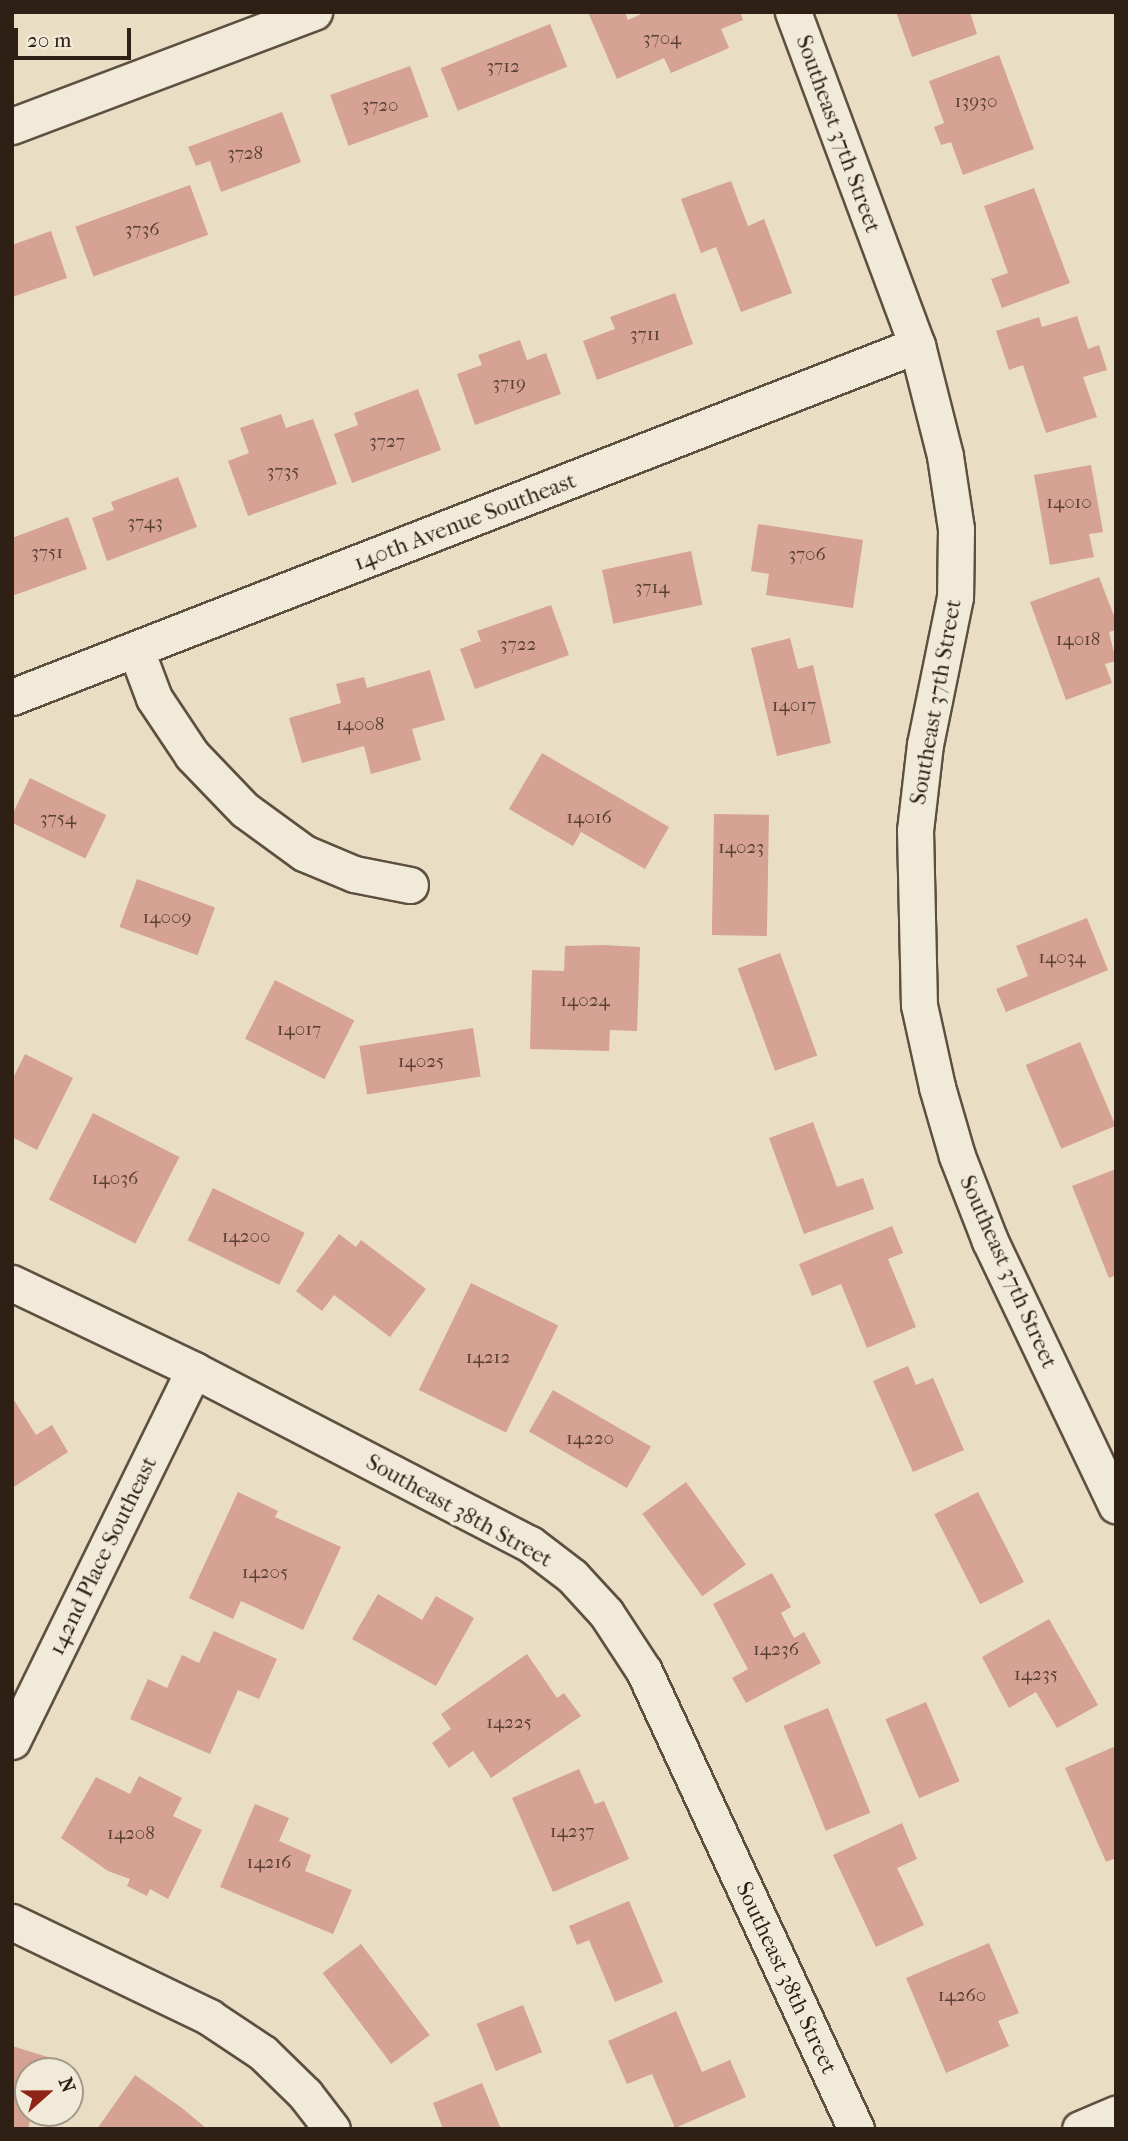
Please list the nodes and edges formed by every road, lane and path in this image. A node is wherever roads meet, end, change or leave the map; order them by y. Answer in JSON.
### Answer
{"nodes":[{"id":1,"x":314,"y":12,"type":"edge"},
{"id":2,"x":793,"y":12,"type":"edge"},
{"id":3,"x":12,"y":126,"type":"edge"},
{"id":4,"x":917,"y":345,"type":"junction"},
{"id":5,"x":136,"y":650,"type":"junction"},
{"id":6,"x":12,"y":697,"type":"edge"},
{"id":7,"x":410,"y":884,"type":"dead end"},
{"id":8,"x":12,"y":1283,"type":"edge"},
{"id":9,"x":194,"y":1370,"type":"junction"},
{"id":10,"x":1116,"y":1505,"type":"edge"},
{"id":11,"x":12,"y":1741,"type":"edge"},
{"id":12,"x":12,"y":1922,"type":"edge"},
{"id":13,"x":1116,"y":2115,"type":"edge"},
{"id":14,"x":332,"y":2129,"type":"edge"},
{"id":15,"x":856,"y":2129,"type":"edge"},
{"id":16,"x":1080,"y":2129,"type":"edge"}],
"edges":[{"from":1,"to":3,"type":"street"},
{"from":2,"to":4,"type":"street","name":"Southeast 37th Street"},
{"from":4,"to":5,"type":"street","name":"140th Avenue Southeast"},
{"from":4,"to":10,"type":"street","name":"Southeast 37th Street"},
{"from":5,"to":6,"type":"street","name":"140th Avenue Southeast"},
{"from":5,"to":7,"type":"street"},
{"from":8,"to":9,"type":"street","name":"Southeast 38th Street"},
{"from":9,"to":11,"type":"street","name":"142nd Place Southeast"},
{"from":9,"to":15,"type":"street","name":"Southeast 38th Street"},
{"from":12,"to":14,"type":"street"},
{"from":13,"to":16,"type":"street"}]}
